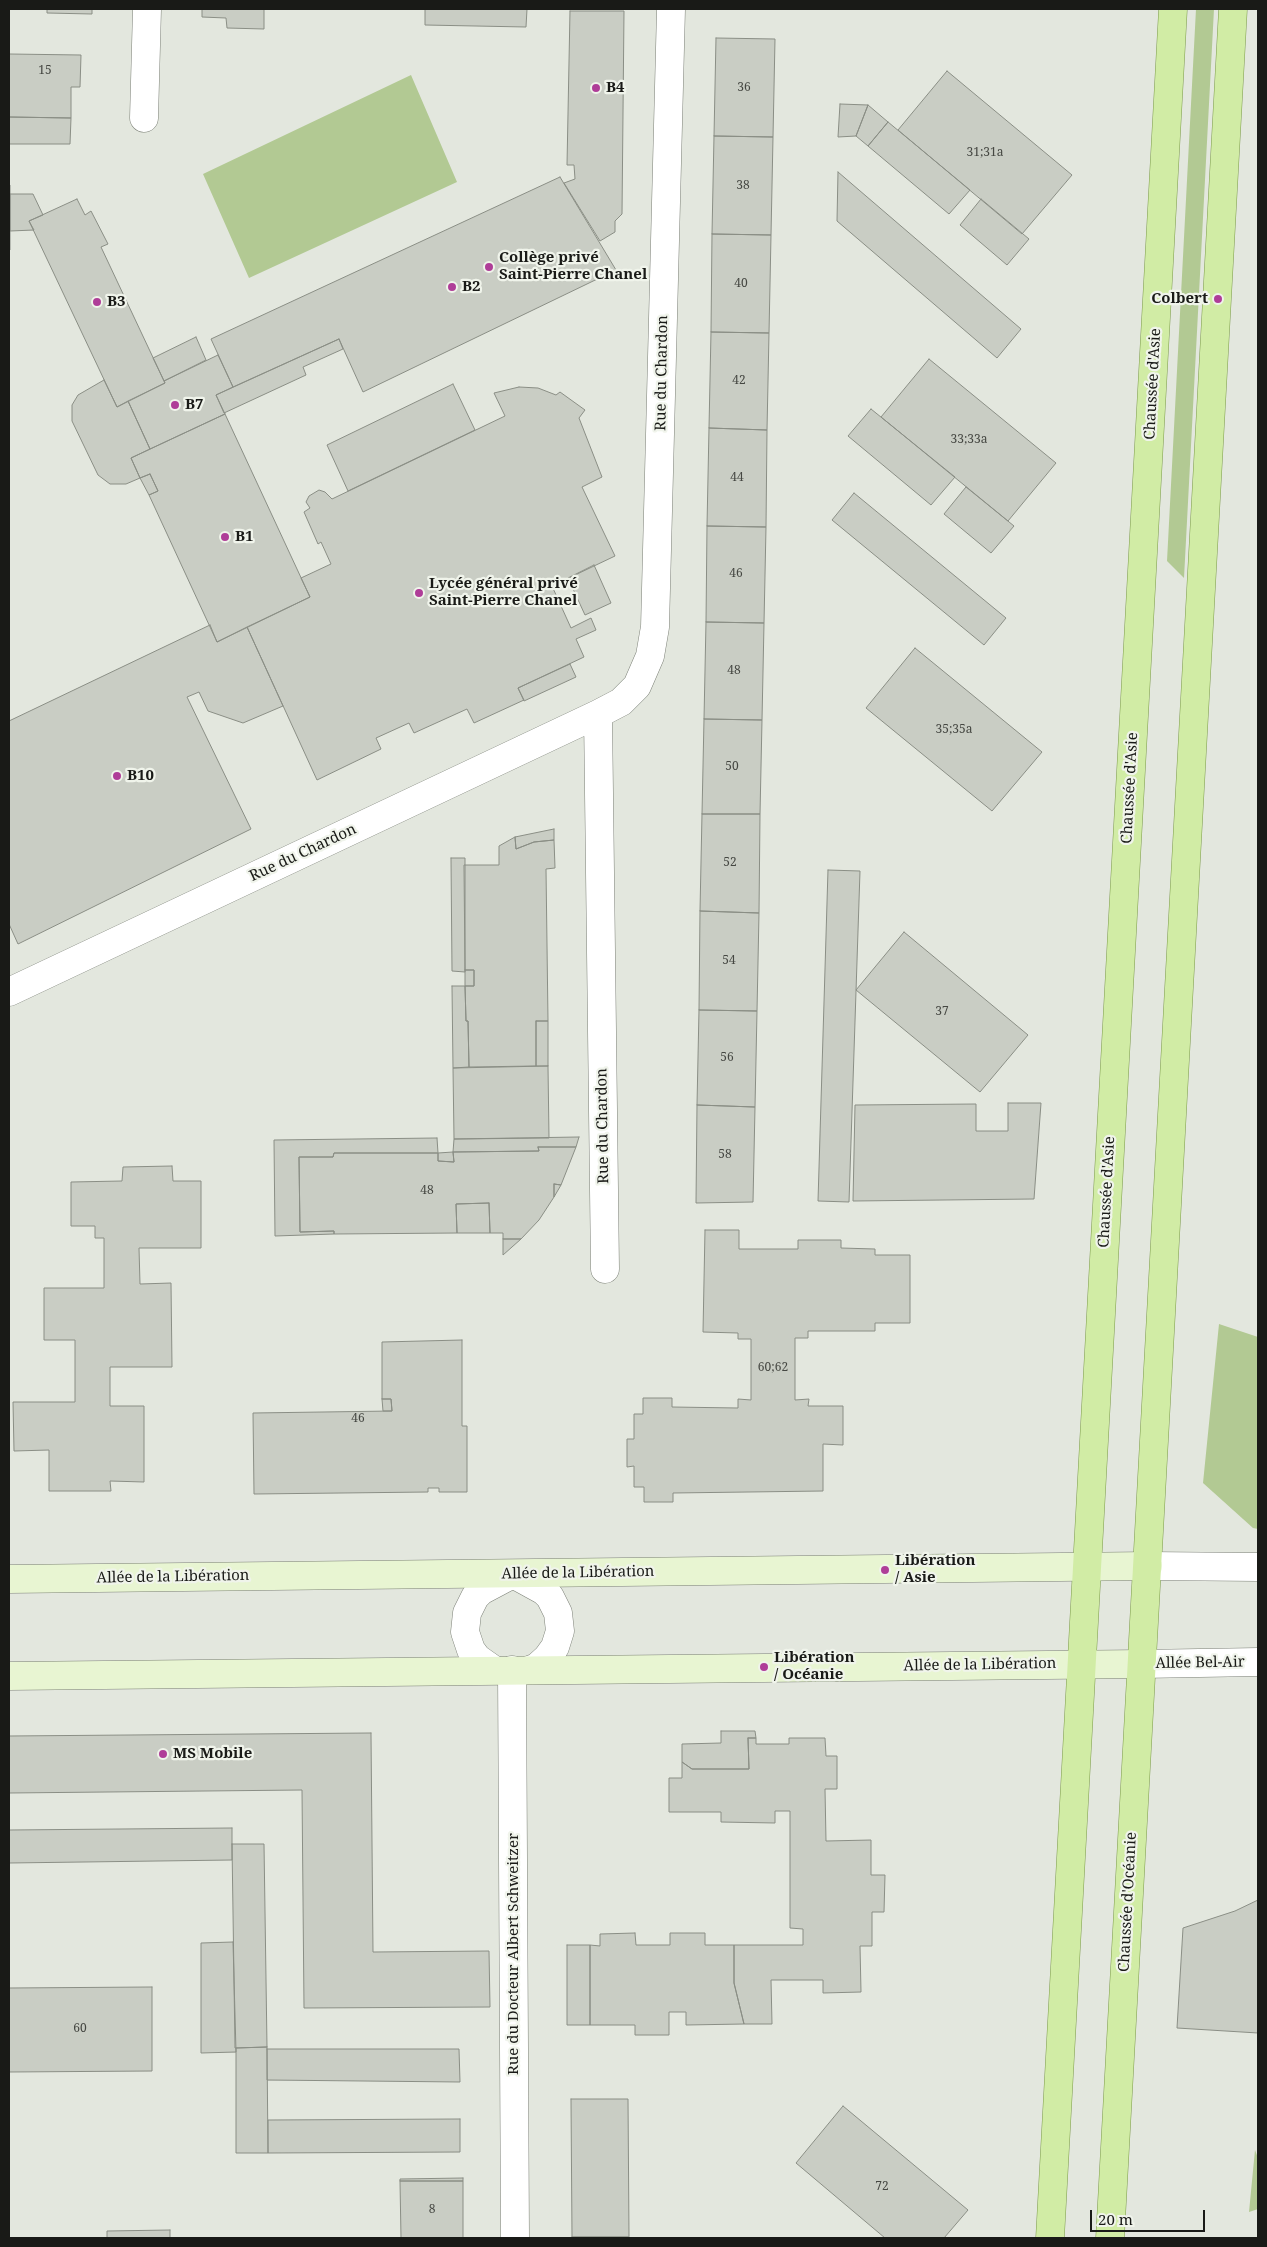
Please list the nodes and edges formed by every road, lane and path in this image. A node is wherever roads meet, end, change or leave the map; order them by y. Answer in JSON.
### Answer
{"nodes":[{"id":1,"x":146,"y":9,"type":"edge"},
{"id":2,"x":671,"y":9,"type":"edge"},
{"id":3,"x":1174,"y":9,"type":"edge"},
{"id":4,"x":1233,"y":9,"type":"edge"},
{"id":5,"x":144,"y":118,"type":"dead end"},
{"id":6,"x":598,"y":714,"type":"junction"},
{"id":7,"x":9,"y":992,"type":"edge"},
{"id":8,"x":605,"y":1268,"type":"dead end"},
{"id":9,"x":1148,"y":1566,"type":"junction"},
{"id":10,"x":1086,"y":1567,"type":"junction"},
{"id":11,"x":1258,"y":1567,"type":"edge"},
{"id":12,"x":513,"y":1574,"type":"junction"},
{"id":13,"x":9,"y":1579,"type":"edge"},
{"id":14,"x":1258,"y":1662,"type":"edge"},
{"id":15,"x":1081,"y":1664,"type":"junction"},
{"id":16,"x":1141,"y":1664,"type":"junction"},
{"id":17,"x":512,"y":1670,"type":"junction"},
{"id":18,"x":9,"y":1676,"type":"edge"},
{"id":19,"x":515,"y":2238,"type":"edge"},
{"id":20,"x":1050,"y":2238,"type":"edge"},
{"id":21,"x":1110,"y":2238,"type":"edge"}],
"edges":[{"from":1,"to":5,"type":"street"},
{"from":2,"to":6,"type":"street","name":"Rue du Chardon"},
{"from":3,"to":10,"type":"main road","name":"Chaussée d'Asie"},
{"from":4,"to":9,"type":"main road"},
{"from":6,"to":7,"type":"street","name":"Rue du Chardon"},
{"from":6,"to":8,"type":"street","name":"Rue du Chardon"},
{"from":9,"to":10,"type":"main road","name":"Allée de la Libération"},
{"from":9,"to":11,"type":"street"},
{"from":9,"to":16,"type":"main road","name":"Chaussée d'Océanie"},
{"from":10,"to":12,"type":"main road","name":"Allée de la Libération"},
{"from":10,"to":15,"type":"main road"},
{"from":12,"to":13,"type":"main road","name":"Allée de la Libération"},
{"from":12,"to":17,"type":"street"},
{"from":12,"to":17,"type":"street"},
{"from":14,"to":16,"type":"street","name":"Allée Bel-Air"},
{"from":15,"to":16,"type":"main road","name":"Allée de la Libération"},
{"from":15,"to":17,"type":"main road","name":"Allée de la Libération"},
{"from":15,"to":20,"type":"main road"},
{"from":16,"to":21,"type":"main road","name":"Chaussée d'Océanie"},
{"from":17,"to":18,"type":"main road","name":"Allée de la Libération"},
{"from":17,"to":19,"type":"street","name":"Rue du Docteur Albert Schweitzer"}]}
